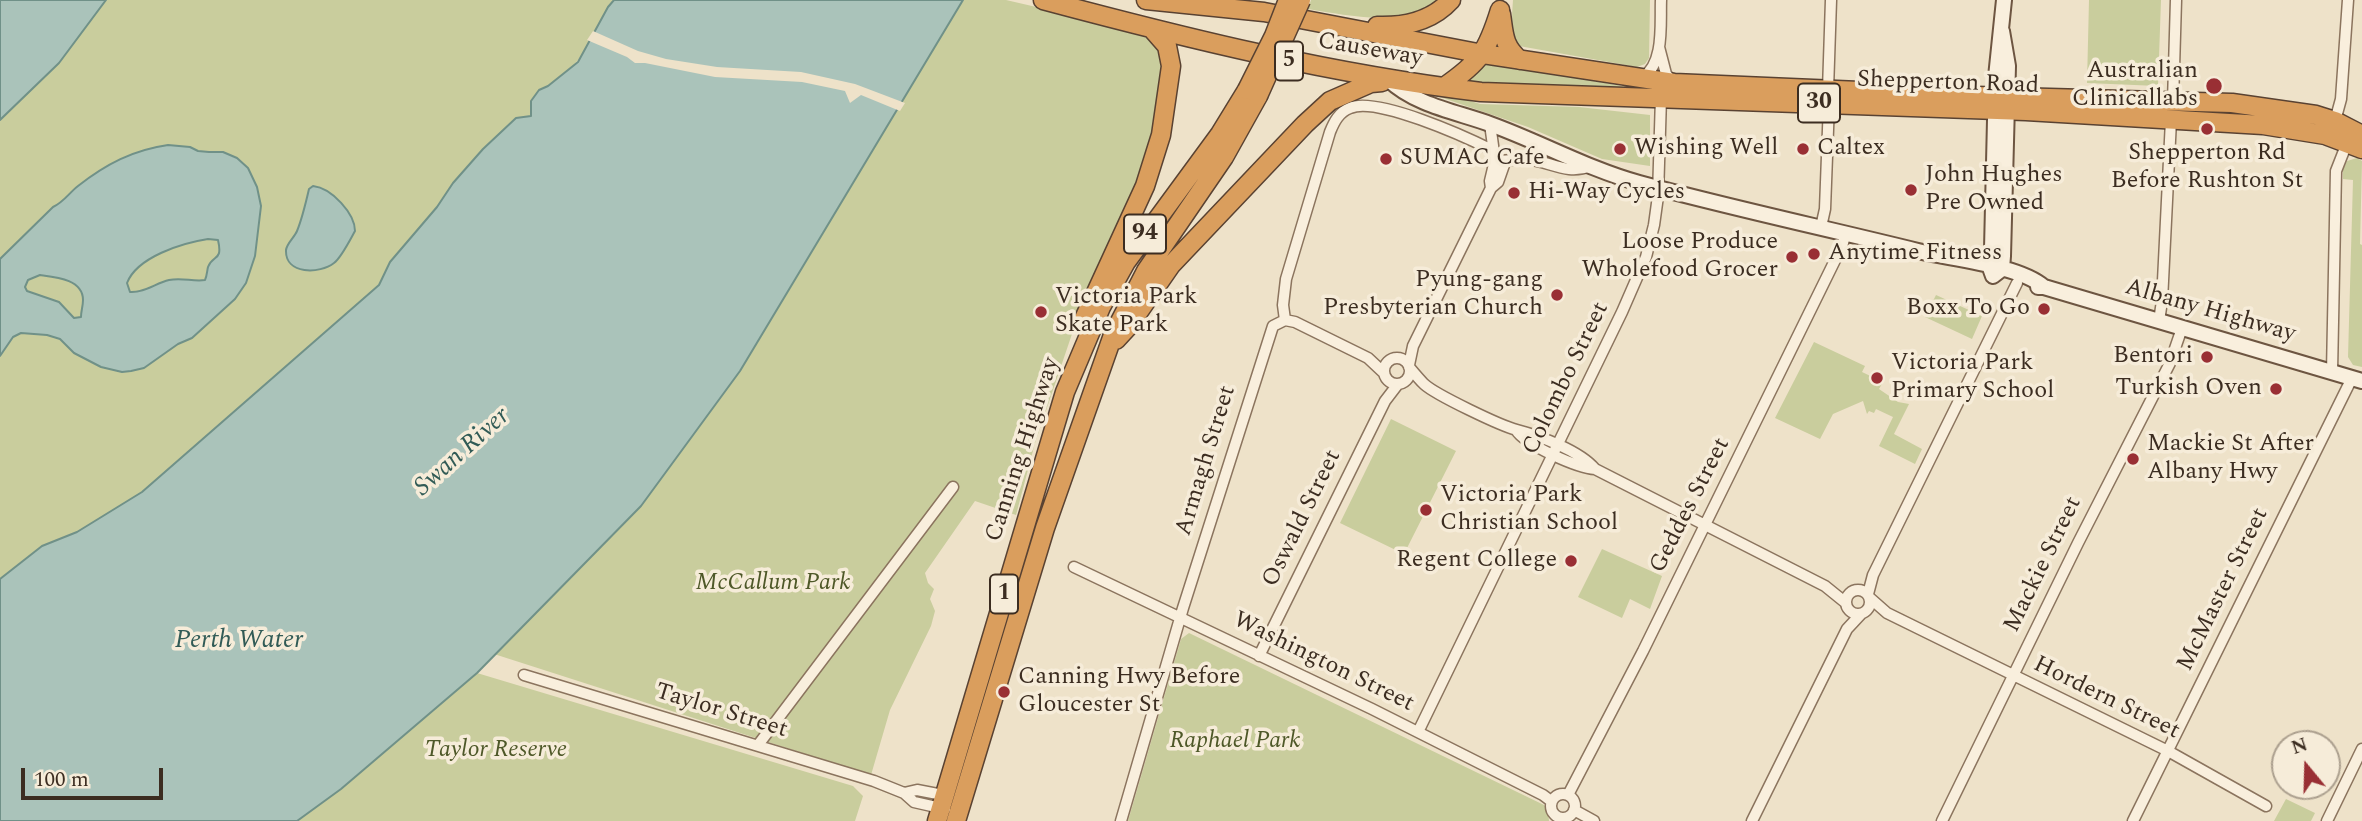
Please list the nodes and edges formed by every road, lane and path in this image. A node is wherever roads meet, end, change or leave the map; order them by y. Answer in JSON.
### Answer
{"nodes":[{"id":1,"x":1043,"y":0,"type":"edge"},
{"id":2,"x":1146,"y":0,"type":"edge"},
{"id":3,"x":1288,"y":0,"type":"edge"},
{"id":4,"x":1301,"y":0,"type":"edge"},
{"id":5,"x":1451,"y":0,"type":"edge"},
{"id":6,"x":1661,"y":0,"type":"edge"},
{"id":7,"x":1831,"y":0,"type":"edge"},
{"id":8,"x":2004,"y":0,"type":"edge"},
{"id":9,"x":2175,"y":0,"type":"edge"},
{"id":10,"x":2348,"y":0,"type":"edge"},
{"id":11,"x":1500,"y":5,"type":"edge"},
{"id":12,"x":1338,"y":26,"type":"junction"},
{"id":13,"x":1153,"y":30,"type":"junction"},
{"id":14,"x":1659,"y":46,"type":"junction"},
{"id":15,"x":1483,"y":54,"type":"junction"},
{"id":16,"x":1520,"y":60,"type":"junction"},
{"id":17,"x":1636,"y":79,"type":"junction"},
{"id":18,"x":1389,"y":80,"type":"junction"},
{"id":19,"x":1674,"y":83,"type":"junction"},
{"id":20,"x":1444,"y":87,"type":"junction"},
{"id":21,"x":1253,"y":93,"type":"junction"},
{"id":22,"x":1661,"y":97,"type":"junction"},
{"id":23,"x":1828,"y":97,"type":"junction"},
{"id":24,"x":2001,"y":104,"type":"junction"},
{"id":25,"x":2172,"y":111,"type":"junction"},
{"id":26,"x":2335,"y":121,"type":"junction"},
{"id":27,"x":1489,"y":124,"type":"junction"},
{"id":28,"x":2357,"y":142,"type":"edge"},
{"id":29,"x":1497,"y":158,"type":"junction"},
{"id":30,"x":1591,"y":166,"type":"junction"},
{"id":31,"x":1657,"y":187,"type":"junction"},
{"id":32,"x":1821,"y":227,"type":"junction"},
{"id":33,"x":1846,"y":233,"type":"junction"},
{"id":34,"x":1995,"y":270,"type":"junction"},
{"id":35,"x":2017,"y":283,"type":"junction"},
{"id":36,"x":2044,"y":287,"type":"junction"},
{"id":37,"x":1285,"y":320,"type":"junction"},
{"id":38,"x":2159,"y":321,"type":"junction"},
{"id":39,"x":2182,"y":328,"type":"junction"},
{"id":40,"x":1413,"y":346,"type":"junction"},
{"id":41,"x":1106,"y":350,"type":"junction"},
{"id":42,"x":1368,"y":358,"type":"junction"},
{"id":43,"x":1392,"y":359,"type":"junction"},
{"id":44,"x":1409,"y":366,"type":"junction"},
{"id":45,"x":2332,"y":372,"type":"junction"},
{"id":46,"x":1385,"y":376,"type":"junction"},
{"id":47,"x":2357,"y":380,"type":"edge"},
{"id":48,"x":1401,"y":383,"type":"junction"},
{"id":49,"x":1425,"y":385,"type":"junction"},
{"id":50,"x":1065,"y":392,"type":"junction"},
{"id":51,"x":1385,"y":401,"type":"junction"},
{"id":52,"x":1556,"y":450,"type":"junction"},
{"id":53,"x":953,"y":487,"type":"dead end"},
{"id":54,"x":1704,"y":524,"type":"junction"},
{"id":55,"x":1074,"y":567,"type":"dead end"},
{"id":56,"x":1873,"y":575,"type":"junction"},
{"id":57,"x":1825,"y":586,"type":"junction"},
{"id":58,"x":1854,"y":590,"type":"junction"},
{"id":59,"x":1869,"y":596,"type":"junction"},
{"id":60,"x":1847,"y":606,"type":"junction"},
{"id":61,"x":1864,"y":612,"type":"junction"},
{"id":62,"x":1887,"y":613,"type":"junction"},
{"id":63,"x":1180,"y":617,"type":"junction"},
{"id":64,"x":1847,"y":629,"type":"junction"},
{"id":65,"x":1259,"y":656,"type":"junction"},
{"id":66,"x":524,"y":675,"type":"dead end"},
{"id":67,"x":2013,"y":677,"type":"junction"},
{"id":68,"x":1418,"y":732,"type":"junction"},
{"id":69,"x":758,"y":744,"type":"junction"},
{"id":70,"x":2362,"y":748,"type":"edge"},
{"id":71,"x":2168,"y":751,"type":"junction"},
{"id":72,"x":1568,"y":795,"type":"junction"},
{"id":73,"x":2266,"y":806,"type":"dead end"},
{"id":74,"x":940,"y":808,"type":"edge"},
{"id":75,"x":1574,"y":810,"type":"junction"},
{"id":76,"x":960,"y":811,"type":"edge"},
{"id":77,"x":1555,"y":815,"type":"edge"},
{"id":78,"x":1121,"y":821,"type":"edge"},
{"id":79,"x":1594,"y":821,"type":"edge"},
{"id":80,"x":1752,"y":821,"type":"edge"},
{"id":81,"x":1942,"y":821,"type":"edge"},
{"id":82,"x":2133,"y":821,"type":"edge"},
{"id":83,"x":2327,"y":821,"type":"edge"}],
"edges":[{"from":1,"to":13,"type":"highway","name":"Causeway","number":"5"},
{"from":2,"to":12,"type":"highway","name":"Causeway","number":"5"},
{"from":3,"to":21,"type":"highway","number":"94","bridge":true},
{"from":4,"to":21,"type":"highway","number":"1","bridge":true},
{"from":5,"to":12,"type":"highway"},
{"from":6,"to":14,"type":"street"},
{"from":7,"to":23,"type":"street"},
{"from":8,"to":24,"type":"main road"},
{"from":9,"to":25,"type":"street"},
{"from":10,"to":26,"type":"street"},
{"from":11,"to":15,"type":"highway"},
{"from":11,"to":16,"type":"highway"},
{"from":12,"to":15,"type":"highway","name":"Causeway","number":"5"},
{"from":13,"to":18,"type":"highway","name":"Causeway","number":"5"},
{"from":13,"to":50,"type":"highway"},
{"from":14,"to":17,"type":"street"},
{"from":14,"to":19,"type":"street"},
{"from":15,"to":16,"type":"highway","name":"Shepperton Road","number":"30"},
{"from":15,"to":20,"type":"highway"},
{"from":16,"to":17,"type":"highway","name":"Shepperton Road","number":"30"},
{"from":17,"to":19,"type":"highway","name":"Shepperton Road","number":"30"},
{"from":18,"to":20,"type":"highway","name":"Causeway","number":"5"},
{"from":18,"to":27,"type":"main road","name":"Albany Highway"},
{"from":18,"to":41,"type":"highway"},
{"from":19,"to":23,"type":"highway","name":"Shepperton Road","number":"30"},
{"from":20,"to":22,"type":"highway","name":"Shepperton Road","number":"30"},
{"from":21,"to":41,"type":"highway","name":"Canning Highway","number":"1"},
{"from":21,"to":50,"type":"highway","name":"Canning Highway","number":"94"},
{"from":22,"to":23,"type":"highway","name":"Shepperton Road","number":"30"},
{"from":22,"to":31,"type":"street","name":"Colombo Street"},
{"from":23,"to":24,"type":"highway","name":"Shepperton Road","number":"30"},
{"from":23,"to":32,"type":"street"},
{"from":24,"to":25,"type":"highway","name":"Shepperton Road","number":"30"},
{"from":24,"to":34,"type":"main road"},
{"from":25,"to":26,"type":"highway","name":"Shepperton Road","number":"30"},
{"from":25,"to":28,"type":"highway","name":"Shepperton Road","number":"30"},
{"from":25,"to":38,"type":"street"},
{"from":26,"to":28,"type":"highway","name":"Shepperton Road","number":"30"},
{"from":27,"to":29,"type":"street"},
{"from":27,"to":30,"type":"main road","name":"Albany Highway"},
{"from":28,"to":45,"type":"street"},
{"from":29,"to":30,"type":"street"},
{"from":29,"to":37,"type":"street"},
{"from":29,"to":40,"type":"street"},
{"from":30,"to":31,"type":"main road","name":"Albany Highway"},
{"from":31,"to":32,"type":"main road","name":"Albany Highway"},
{"from":31,"to":52,"type":"street","name":"Colombo Street"},
{"from":32,"to":33,"type":"main road","name":"Albany Highway"},
{"from":33,"to":34,"type":"main road","name":"Albany Highway"},
{"from":33,"to":54,"type":"street","name":"Geddes Street"},
{"from":34,"to":35,"type":"main road","name":"Albany Highway"},
{"from":34,"to":36,"type":"main road","name":"Albany Highway"},
{"from":35,"to":36,"type":"main road","name":"Albany Highway"},
{"from":35,"to":56,"type":"street"},
{"from":36,"to":38,"type":"main road","name":"Albany Highway"},
{"from":37,"to":42,"type":"street"},
{"from":37,"to":63,"type":"street","name":"Armagh Street"},
{"from":38,"to":39,"type":"main road","name":"Albany Highway"},
{"from":39,"to":45,"type":"main road","name":"Albany Highway"},
{"from":39,"to":67,"type":"street","name":"Mackie Street"},
{"from":40,"to":43,"type":"street"},
{"from":40,"to":44,"type":"street"},
{"from":41,"to":76,"type":"highway","name":"Canning Highway","number":"1"},
{"from":42,"to":43,"type":"street"},
{"from":42,"to":46,"type":"street"},
{"from":43,"to":44,"type":"street"},
{"from":43,"to":46,"type":"street"},
{"from":44,"to":48,"type":"street"},
{"from":44,"to":49,"type":"street"},
{"from":45,"to":47,"type":"main road","name":"Albany Highway"},
{"from":46,"to":48,"type":"street"},
{"from":46,"to":51,"type":"street","name":"Oswald Street"},
{"from":47,"to":71,"type":"street","name":"McMaster Street"},
{"from":48,"to":49,"type":"street"},
{"from":48,"to":51,"type":"street","name":"Oswald Street"},
{"from":49,"to":52,"type":"street"},
{"from":50,"to":74,"type":"highway","name":"Canning Highway","number":"1"},
{"from":51,"to":65,"type":"street","name":"Oswald Street"},
{"from":52,"to":54,"type":"street"},
{"from":52,"to":68,"type":"street","name":"Colombo Street"},
{"from":53,"to":69,"type":"street"},
{"from":54,"to":57,"type":"street"},
{"from":54,"to":72,"type":"street","name":"Geddes Street"},
{"from":55,"to":63,"type":"street","name":"Washington Street"},
{"from":56,"to":58,"type":"street"},
{"from":56,"to":59,"type":"street"},
{"from":57,"to":58,"type":"street"},
{"from":57,"to":60,"type":"street"},
{"from":58,"to":59,"type":"street"},
{"from":58,"to":60,"type":"street"},
{"from":59,"to":61,"type":"street"},
{"from":59,"to":62,"type":"street","name":"Hordern Street"},
{"from":60,"to":61,"type":"street"},
{"from":60,"to":64,"type":"street"},
{"from":61,"to":62,"type":"street","name":"Hordern Street"},
{"from":61,"to":64,"type":"street"},
{"from":62,"to":67,"type":"street","name":"Hordern Street"},
{"from":63,"to":65,"type":"street","name":"Washington Street"},
{"from":63,"to":78,"type":"street","name":"Armagh Street"},
{"from":64,"to":80,"type":"street"},
{"from":65,"to":68,"type":"street","name":"Washington Street"},
{"from":66,"to":69,"type":"street","name":"Taylor Street"},
{"from":67,"to":71,"type":"street","name":"Hordern Street"},
{"from":67,"to":81,"type":"street","name":"Mackie Street"},
{"from":68,"to":77,"type":"street","name":"Washington Street"},
{"from":69,"to":74,"type":"street","name":"Taylor Street"},
{"from":70,"to":83,"type":"street"},
{"from":71,"to":73,"type":"street","name":"Hordern Street"},
{"from":71,"to":82,"type":"street","name":"McMaster Street"},
{"from":72,"to":75,"type":"street"},
{"from":72,"to":77,"type":"street"},
{"from":74,"to":76,"type":"street","name":"Taylor Street"},
{"from":75,"to":77,"type":"street"},
{"from":75,"to":79,"type":"street"}]}
